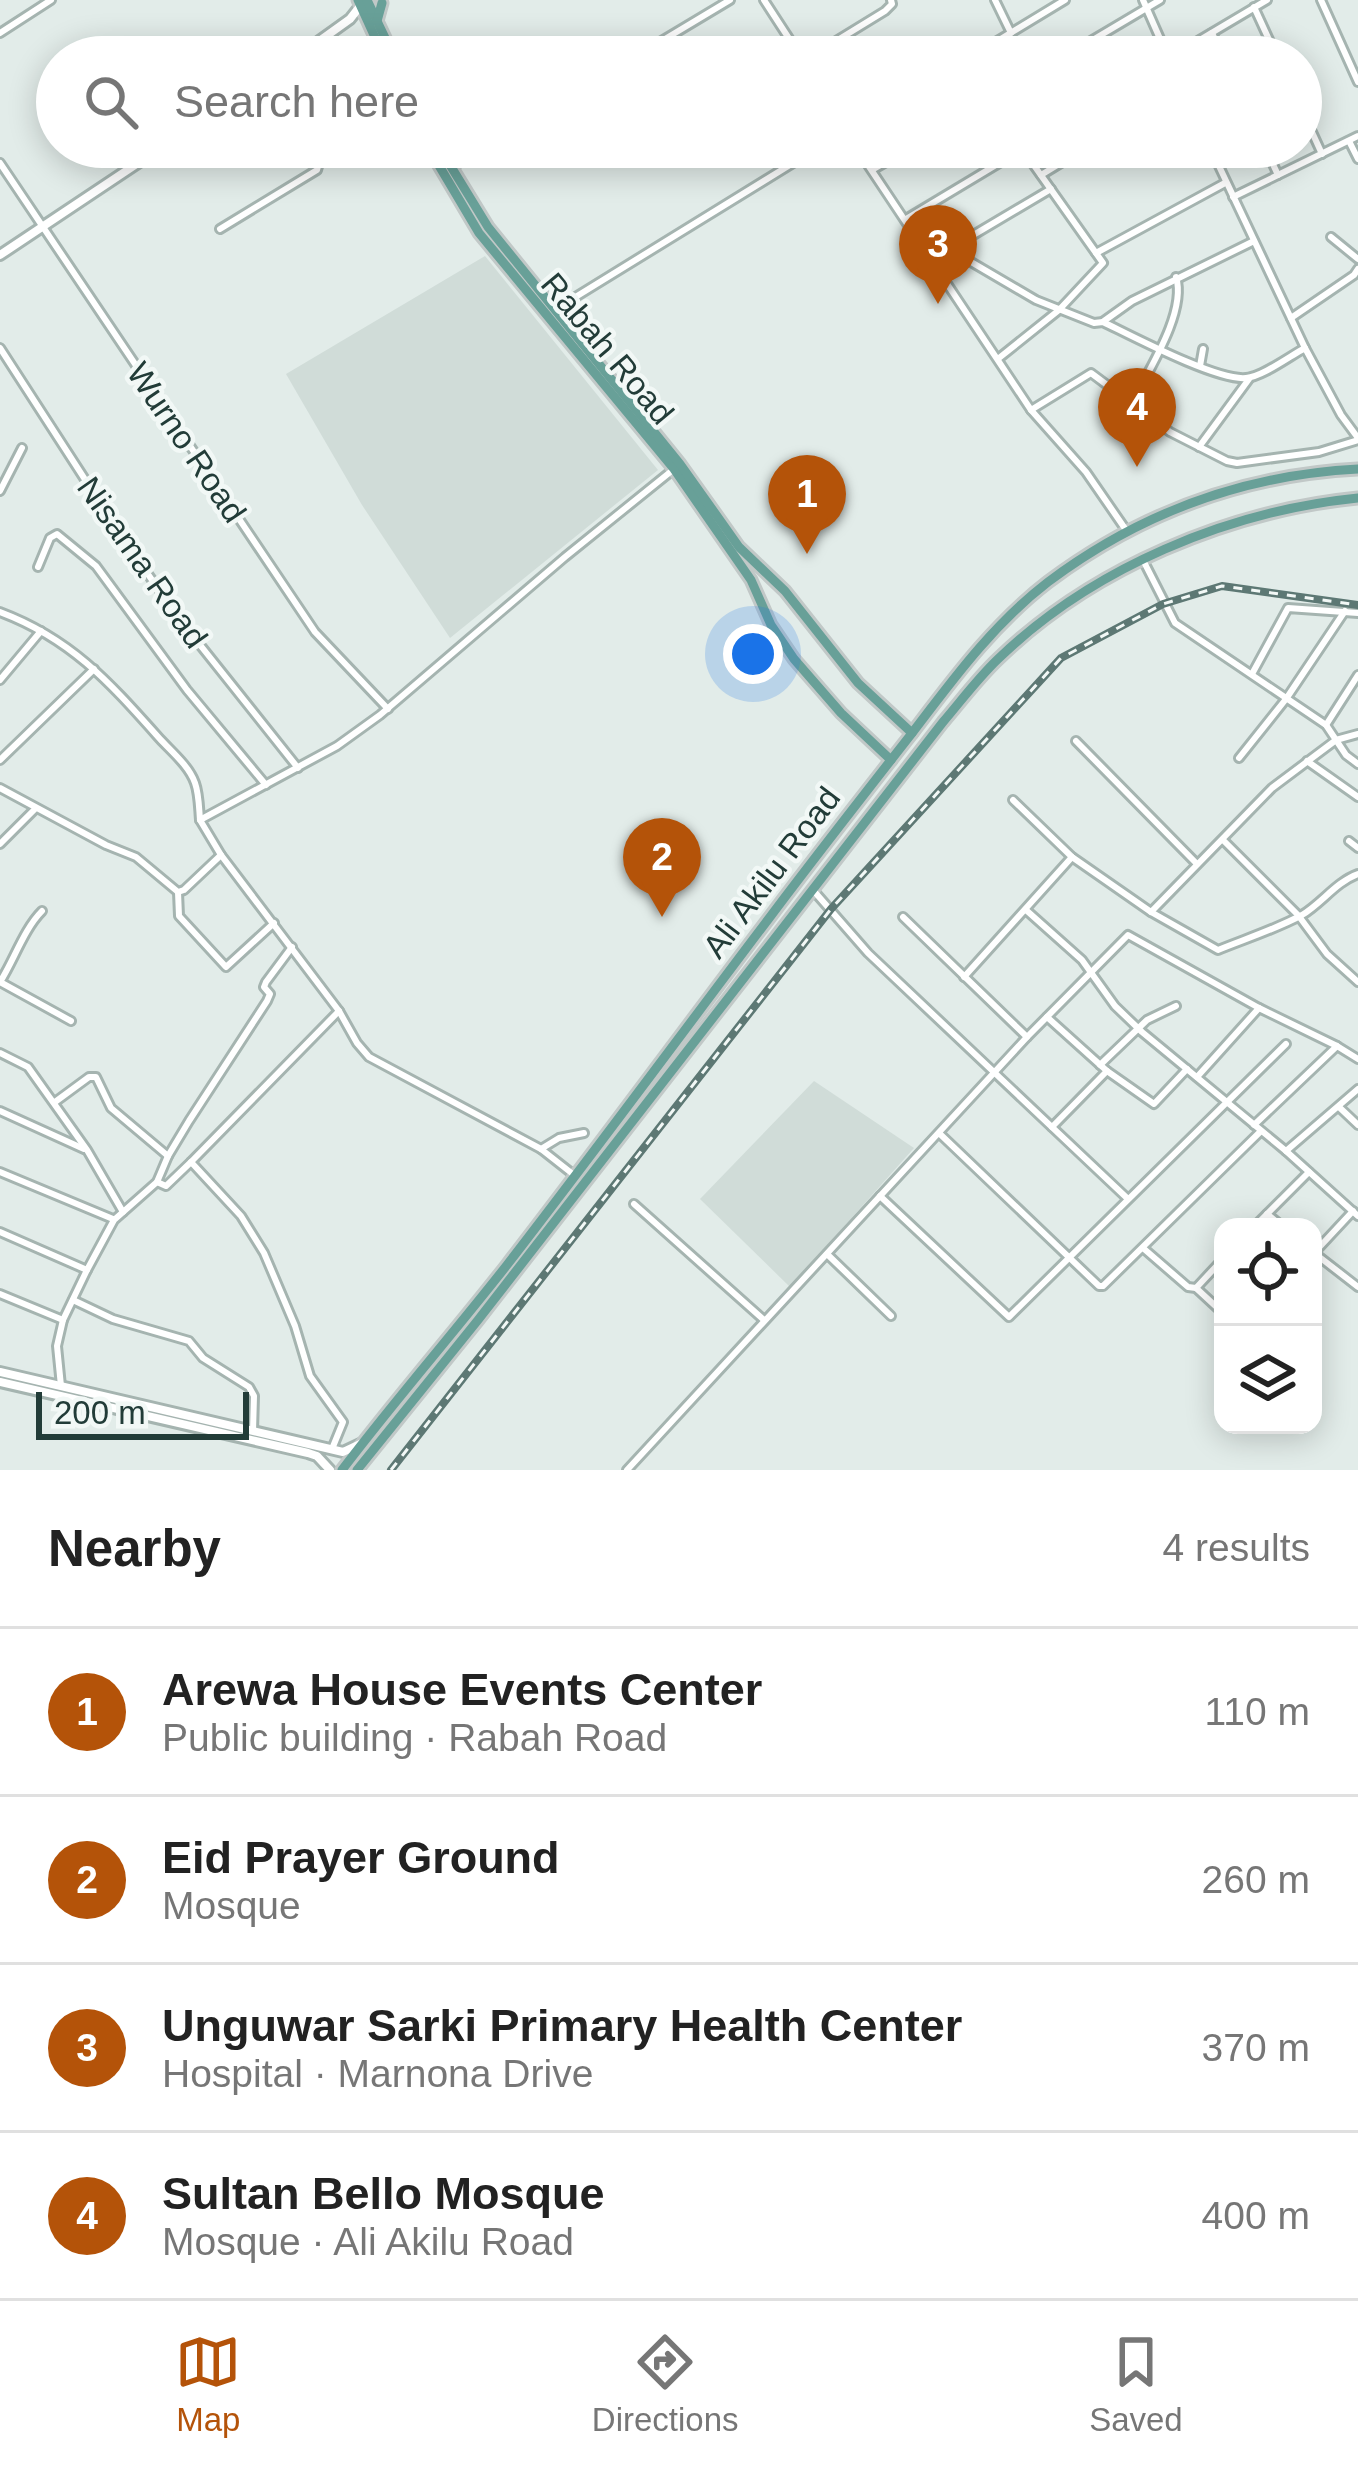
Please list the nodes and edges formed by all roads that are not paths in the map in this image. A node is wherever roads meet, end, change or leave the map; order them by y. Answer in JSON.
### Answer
{"nodes":[{"id":1,"x":50,"y":0,"type":"edge"},
{"id":2,"x":730,"y":0,"type":"edge"},
{"id":3,"x":764,"y":0,"type":"edge"},
{"id":4,"x":891,"y":0,"type":"edge"},
{"id":5,"x":994,"y":0,"type":"edge"},
{"id":6,"x":1065,"y":0,"type":"edge"},
{"id":7,"x":1160,"y":0,"type":"edge"},
{"id":8,"x":1267,"y":0,"type":"edge"},
{"id":9,"x":1321,"y":0,"type":"edge"},
{"id":10,"x":370,"y":4,"type":"edge"},
{"id":11,"x":1145,"y":4,"type":"edge"},
{"id":12,"x":1254,"y":8,"type":"junction"},
{"id":13,"x":1012,"y":32,"type":"junction"},
{"id":14,"x":1211,"y":32,"type":"junction"},
{"id":15,"x":0,"y":33,"type":"edge"},
{"id":16,"x":326,"y":36,"type":"edge"},
{"id":17,"x":378,"y":36,"type":"edge"},
{"id":18,"x":384,"y":36,"type":"edge"},
{"id":19,"x":670,"y":36,"type":"edge"},
{"id":20,"x":787,"y":36,"type":"edge"},
{"id":21,"x":844,"y":36,"type":"edge"},
{"id":22,"x":1005,"y":36,"type":"edge"},
{"id":23,"x":1096,"y":36,"type":"edge"},
{"id":24,"x":1159,"y":36,"type":"edge"},
{"id":25,"x":1204,"y":36,"type":"edge"},
{"id":26,"x":1213,"y":36,"type":"edge"},
{"id":27,"x":1267,"y":36,"type":"edge"},
{"id":28,"x":1358,"y":82,"type":"edge"},
{"id":29,"x":1358,"y":136,"type":"edge"},
{"id":30,"x":1349,"y":141,"type":"junction"},
{"id":31,"x":1322,"y":154,"type":"edge"},
{"id":32,"x":1358,"y":159,"type":"edge"},
{"id":33,"x":0,"y":163,"type":"edge"},
{"id":34,"x":131,"y":168,"type":"edge"},
{"id":35,"x":317,"y":168,"type":"edge"},
{"id":36,"x":440,"y":168,"type":"edge"},
{"id":37,"x":451,"y":168,"type":"edge"},
{"id":38,"x":785,"y":168,"type":"edge"},
{"id":39,"x":875,"y":168,"type":"edge"},
{"id":40,"x":990,"y":168,"type":"edge"},
{"id":41,"x":1036,"y":168,"type":"edge"},
{"id":42,"x":1052,"y":168,"type":"edge"},
{"id":43,"x":1220,"y":168,"type":"edge"},
{"id":44,"x":1275,"y":168,"type":"edge"},
{"id":45,"x":1293,"y":168,"type":"edge"},
{"id":46,"x":872,"y":170,"type":"joint"},
{"id":47,"x":1041,"y":175,"type":"junction"},
{"id":48,"x":1278,"y":175,"type":"junction"},
{"id":49,"x":1226,"y":182,"type":"junction"},
{"id":50,"x":1051,"y":189,"type":"junction"},
{"id":51,"x":1233,"y":197,"type":"junction"},
{"id":52,"x":905,"y":219,"type":"junction"},
{"id":53,"x":41,"y":226,"type":"junction"},
{"id":54,"x":220,"y":229,"type":"dead end"},
{"id":55,"x":1331,"y":237,"type":"dead end"},
{"id":56,"x":1254,"y":242,"type":"junction"},
{"id":57,"x":950,"y":249,"type":"junction"},
{"id":58,"x":1096,"y":254,"type":"junction"},
{"id":59,"x":0,"y":255,"type":"edge"},
{"id":60,"x":932,"y":260,"type":"junction"},
{"id":61,"x":1358,"y":260,"type":"edge"},
{"id":62,"x":1358,"y":269,"type":"edge"},
{"id":63,"x":1175,"y":277,"type":"junction"},
{"id":64,"x":1059,"y":310,"type":"junction"},
{"id":65,"x":553,"y":311,"type":"junction"},
{"id":66,"x":1291,"y":318,"type":"junction"},
{"id":67,"x":1103,"y":322,"type":"junction"},
{"id":68,"x":0,"y":348,"type":"edge"},
{"id":69,"x":1305,"y":348,"type":"junction"},
{"id":70,"x":1202,"y":349,"type":"dead end"},
{"id":71,"x":1158,"y":350,"type":"junction"},
{"id":72,"x":999,"y":358,"type":"junction"},
{"id":73,"x":1200,"y":366,"type":"junction"},
{"id":74,"x":1250,"y":379,"type":"junction"},
{"id":75,"x":1132,"y":403,"type":"junction"},
{"id":76,"x":1031,"y":410,"type":"junction"},
{"id":77,"x":1358,"y":439,"type":"edge"},
{"id":78,"x":1199,"y":446,"type":"junction"},
{"id":79,"x":22,"y":448,"type":"dead end"},
{"id":80,"x":674,"y":470,"type":"junction"},
{"id":81,"x":1358,"y":470,"type":"edge"},
{"id":82,"x":0,"y":491,"type":"edge"},
{"id":83,"x":1358,"y":498,"type":"edge"},
{"id":84,"x":1126,"y":530,"type":"junction"},
{"id":85,"x":1143,"y":560,"type":"junction"},
{"id":86,"x":38,"y":567,"type":"dead end"},
{"id":87,"x":1345,"y":611,"type":"junction"},
{"id":88,"x":0,"y":612,"type":"edge"},
{"id":89,"x":1358,"y":613,"type":"edge"},
{"id":90,"x":41,"y":631,"type":"junction"},
{"id":91,"x":94,"y":669,"type":"junction"},
{"id":92,"x":1252,"y":674,"type":"junction"},
{"id":93,"x":1358,"y":675,"type":"edge"},
{"id":94,"x":0,"y":680,"type":"edge"},
{"id":95,"x":1286,"y":699,"type":"junction"},
{"id":96,"x":388,"y":710,"type":"junction"},
{"id":97,"x":1326,"y":725,"type":"junction"},
{"id":98,"x":912,"y":733,"type":"junction"},
{"id":99,"x":1358,"y":734,"type":"edge"},
{"id":100,"x":1336,"y":740,"type":"junction"},
{"id":101,"x":1076,"y":741,"type":"dead end"},
{"id":102,"x":1239,"y":758,"type":"dead end"},
{"id":103,"x":0,"y":760,"type":"edge"},
{"id":104,"x":891,"y":760,"type":"junction"},
{"id":105,"x":1306,"y":760,"type":"junction"},
{"id":106,"x":1358,"y":764,"type":"edge"},
{"id":107,"x":298,"y":768,"type":"junction"},
{"id":108,"x":266,"y":786,"type":"junction"},
{"id":109,"x":0,"y":788,"type":"edge"},
{"id":110,"x":1358,"y":797,"type":"edge"},
{"id":111,"x":1013,"y":800,"type":"dead end"},
{"id":112,"x":36,"y":808,"type":"junction"},
{"id":113,"x":200,"y":820,"type":"junction"},
{"id":114,"x":1223,"y":839,"type":"junction"},
{"id":115,"x":1349,"y":841,"type":"dead end"},
{"id":116,"x":0,"y":844,"type":"edge"},
{"id":117,"x":1358,"y":848,"type":"edge"},
{"id":118,"x":221,"y":855,"type":"junction"},
{"id":119,"x":1072,"y":857,"type":"junction"},
{"id":120,"x":1198,"y":864,"type":"junction"},
{"id":121,"x":1358,"y":874,"type":"edge"},
{"id":122,"x":813,"y":890,"type":"junction"},
{"id":123,"x":178,"y":892,"type":"junction"},
{"id":124,"x":1026,"y":910,"type":"junction"},
{"id":125,"x":42,"y":911,"type":"dead end"},
{"id":126,"x":1150,"y":912,"type":"junction"},
{"id":127,"x":1298,"y":915,"type":"junction"},
{"id":128,"x":903,"y":916,"type":"dead end"},
{"id":129,"x":274,"y":923,"type":"junction"},
{"id":130,"x":292,"y":947,"type":"junction"},
{"id":131,"x":1092,"y":972,"type":"junction"},
{"id":132,"x":964,"y":977,"type":"junction"},
{"id":133,"x":0,"y":982,"type":"edge"},
{"id":134,"x":1358,"y":982,"type":"edge"},
{"id":135,"x":1176,"y":1006,"type":"dead end"},
{"id":136,"x":1259,"y":1008,"type":"junction"},
{"id":137,"x":339,"y":1012,"type":"junction"},
{"id":138,"x":1047,"y":1017,"type":"junction"},
{"id":139,"x":70,"y":1021,"type":"dead end"},
{"id":140,"x":1138,"y":1029,"type":"junction"},
{"id":141,"x":1027,"y":1037,"type":"junction"},
{"id":142,"x":1286,"y":1044,"type":"dead end"},
{"id":143,"x":1337,"y":1046,"type":"junction"},
{"id":144,"x":0,"y":1053,"type":"edge"},
{"id":145,"x":1358,"y":1059,"type":"edge"},
{"id":146,"x":1104,"y":1068,"type":"junction"},
{"id":147,"x":1186,"y":1069,"type":"junction"},
{"id":148,"x":994,"y":1072,"type":"junction"},
{"id":149,"x":1197,"y":1077,"type":"junction"},
{"id":150,"x":1358,"y":1089,"type":"edge"},
{"id":151,"x":54,"y":1103,"type":"junction"},
{"id":152,"x":1229,"y":1103,"type":"junction"},
{"id":153,"x":1338,"y":1106,"type":"junction"},
{"id":154,"x":0,"y":1111,"type":"edge"},
{"id":155,"x":1358,"y":1125,"type":"edge"},
{"id":156,"x":1052,"y":1127,"type":"junction"},
{"id":157,"x":1257,"y":1128,"type":"junction"},
{"id":158,"x":584,"y":1133,"type":"dead end"},
{"id":159,"x":940,"y":1134,"type":"junction"},
{"id":160,"x":87,"y":1150,"type":"junction"},
{"id":161,"x":541,"y":1150,"type":"junction"},
{"id":162,"x":1286,"y":1151,"type":"junction"},
{"id":163,"x":168,"y":1156,"type":"junction"},
{"id":164,"x":191,"y":1162,"type":"junction"},
{"id":165,"x":0,"y":1172,"type":"edge"},
{"id":166,"x":1309,"y":1172,"type":"junction"},
{"id":167,"x":574,"y":1174,"type":"junction"},
{"id":168,"x":157,"y":1182,"type":"junction"},
{"id":169,"x":880,"y":1196,"type":"junction"},
{"id":170,"x":1128,"y":1199,"type":"junction"},
{"id":171,"x":634,"y":1204,"type":"dead end"},
{"id":172,"x":123,"y":1212,"type":"junction"},
{"id":173,"x":1355,"y":1213,"type":"edge"},
{"id":174,"x":1267,"y":1214,"type":"junction"},
{"id":175,"x":1263,"y":1218,"type":"edge"},
{"id":176,"x":1272,"y":1218,"type":"edge"},
{"id":177,"x":114,"y":1220,"type":"junction"},
{"id":178,"x":0,"y":1232,"type":"edge"},
{"id":179,"x":1322,"y":1244,"type":"edge"},
{"id":180,"x":1143,"y":1248,"type":"junction"},
{"id":181,"x":827,"y":1254,"type":"junction"},
{"id":182,"x":1071,"y":1258,"type":"junction"},
{"id":183,"x":1322,"y":1260,"type":"edge"},
{"id":184,"x":1214,"y":1269,"type":"edge"},
{"id":185,"x":87,"y":1270,"type":"junction"},
{"id":186,"x":1358,"y":1287,"type":"edge"},
{"id":187,"x":1196,"y":1288,"type":"junction"},
{"id":188,"x":0,"y":1294,"type":"edge"},
{"id":189,"x":73,"y":1300,"type":"junction"},
{"id":190,"x":1214,"y":1305,"type":"edge"},
{"id":191,"x":473,"y":1316,"type":"junction"},
{"id":192,"x":891,"y":1316,"type":"dead end"},
{"id":193,"x":63,"y":1320,"type":"junction"},
{"id":194,"x":764,"y":1320,"type":"junction"},
{"id":195,"x":0,"y":1372,"type":"edge"},
{"id":196,"x":0,"y":1382,"type":"edge"},
{"id":197,"x":61,"y":1386,"type":"junction"},
{"id":198,"x":253,"y":1430,"type":"junction"},
{"id":199,"x":363,"y":1442,"type":"junction"},
{"id":200,"x":332,"y":1449,"type":"junction"},
{"id":201,"x":330,"y":1470,"type":"edge"},
{"id":202,"x":341,"y":1470,"type":"edge"},
{"id":203,"x":357,"y":1470,"type":"edge"},
{"id":204,"x":628,"y":1470,"type":"edge"}],
"edges":[{"from":1,"to":15,"type":"street"},
{"from":2,"to":19,"type":"street"},
{"from":3,"to":20,"type":"street"},
{"from":4,"to":21,"type":"street"},
{"from":5,"to":13,"type":"street"},
{"from":6,"to":13,"type":"street"},
{"from":7,"to":11,"type":"street"},
{"from":8,"to":12,"type":"street"},
{"from":9,"to":28,"type":"street"},
{"from":10,"to":16,"type":"street"},
{"from":10,"to":17,"type":"main road"},
{"from":10,"to":18,"type":"main road"},
{"from":11,"to":23,"type":"street"},
{"from":11,"to":24,"type":"street"},
{"from":12,"to":14,"type":"street"},
{"from":12,"to":27,"type":"street"},
{"from":13,"to":22,"type":"street"},
{"from":14,"to":25,"type":"street"},
{"from":14,"to":26,"type":"street"},
{"from":29,"to":30,"type":"street"},
{"from":30,"to":31,"type":"street"},
{"from":30,"to":32,"type":"street"},
{"from":33,"to":53,"type":"street","name":"Wurno Road"},
{"from":34,"to":53,"type":"street"},
{"from":35,"to":54,"type":"street"},
{"from":36,"to":80,"type":"main road","name":"Rabah Road"},
{"from":37,"to":65,"type":"main road","name":"Rabah Road"},
{"from":38,"to":65,"type":"street"},
{"from":39,"to":46,"type":"street"},
{"from":40,"to":52,"type":"street"},
{"from":41,"to":47,"type":"street"},
{"from":42,"to":47,"type":"street"},
{"from":43,"to":49,"type":"street"},
{"from":44,"to":48,"type":"street"},
{"from":45,"to":48,"type":"street"},
{"from":46,"to":52,"type":"street"},
{"from":47,"to":50,"type":"street"},
{"from":48,"to":51,"type":"street"},
{"from":49,"to":51,"type":"street"},
{"from":49,"to":58,"type":"street"},
{"from":50,"to":57,"type":"street"},
{"from":50,"to":58,"type":"street"},
{"from":51,"to":56,"type":"street"},
{"from":52,"to":60,"type":"street"},
{"from":53,"to":59,"type":"street"},
{"from":53,"to":96,"type":"street","name":"Wurno Road"},
{"from":55,"to":61,"type":"street"},
{"from":56,"to":63,"type":"street"},
{"from":56,"to":66,"type":"street"},
{"from":57,"to":60,"type":"street"},
{"from":57,"to":64,"type":"street"},
{"from":58,"to":64,"type":"street"},
{"from":60,"to":72,"type":"street"},
{"from":62,"to":66,"type":"street"},
{"from":63,"to":67,"type":"street"},
{"from":63,"to":71,"type":"street"},
{"from":64,"to":67,"type":"street"},
{"from":64,"to":72,"type":"street"},
{"from":65,"to":98,"type":"main road","name":"Rabah Road"},
{"from":66,"to":69,"type":"street"},
{"from":67,"to":71,"type":"street"},
{"from":68,"to":107,"type":"street","name":"Nisama Road"},
{"from":69,"to":74,"type":"street"},
{"from":69,"to":77,"type":"street"},
{"from":70,"to":73,"type":"street"},
{"from":71,"to":73,"type":"street"},
{"from":71,"to":75,"type":"street"},
{"from":72,"to":76,"type":"street"},
{"from":73,"to":74,"type":"street"},
{"from":74,"to":78,"type":"street"},
{"from":75,"to":76,"type":"street"},
{"from":75,"to":78,"type":"street"},
{"from":76,"to":84,"type":"street"},
{"from":77,"to":78,"type":"street"},
{"from":79,"to":82,"type":"street"},
{"from":80,"to":96,"type":"street"},
{"from":80,"to":104,"type":"main road","name":"Rabah Road"},
{"from":81,"to":84,"type":"main road","name":"Ali Akilu Road"},
{"from":83,"to":85,"type":"main road","name":"Ali Akilu Road"},
{"from":84,"to":98,"type":"main road","name":"Ali Akilu Road"},
{"from":85,"to":92,"type":"street"},
{"from":85,"to":122,"type":"main road","name":"Ali Akilu Road"},
{"from":86,"to":108,"type":"street"},
{"from":87,"to":89,"type":"street"},
{"from":87,"to":92,"type":"street"},
{"from":87,"to":95,"type":"street"},
{"from":88,"to":90,"type":"street"},
{"from":90,"to":91,"type":"street"},
{"from":90,"to":94,"type":"street"},
{"from":91,"to":103,"type":"street"},
{"from":91,"to":113,"type":"street"},
{"from":92,"to":95,"type":"street"},
{"from":93,"to":97,"type":"street"},
{"from":95,"to":97,"type":"street"},
{"from":95,"to":102,"type":"street"},
{"from":96,"to":107,"type":"street"},
{"from":97,"to":100,"type":"street"},
{"from":98,"to":104,"type":"main road","name":"Ali Akilu Road"},
{"from":99,"to":100,"type":"street"},
{"from":100,"to":105,"type":"street"},
{"from":100,"to":106,"type":"street"},
{"from":101,"to":120,"type":"street"},
{"from":104,"to":167,"type":"main road","name":"Ali Akilu Road"},
{"from":105,"to":110,"type":"street"},
{"from":105,"to":114,"type":"street"},
{"from":107,"to":108,"type":"street"},
{"from":108,"to":113,"type":"street"},
{"from":109,"to":112,"type":"street"},
{"from":111,"to":119,"type":"street"},
{"from":112,"to":116,"type":"street"},
{"from":112,"to":123,"type":"street"},
{"from":113,"to":118,"type":"street"},
{"from":114,"to":120,"type":"street"},
{"from":114,"to":127,"type":"street"},
{"from":115,"to":117,"type":"street"},
{"from":118,"to":123,"type":"street"},
{"from":118,"to":129,"type":"street"},
{"from":119,"to":124,"type":"street"},
{"from":119,"to":126,"type":"street"},
{"from":120,"to":126,"type":"street"},
{"from":121,"to":127,"type":"street"},
{"from":122,"to":148,"type":"street"},
{"from":122,"to":191,"type":"main road","name":"Ali Akilu Road"},
{"from":123,"to":129,"type":"street"},
{"from":124,"to":131,"type":"street"},
{"from":124,"to":132,"type":"street"},
{"from":125,"to":133,"type":"street"},
{"from":126,"to":127,"type":"street"},
{"from":127,"to":134,"type":"street"},
{"from":128,"to":132,"type":"street"},
{"from":129,"to":130,"type":"street"},
{"from":130,"to":137,"type":"street"},
{"from":130,"to":163,"type":"street"},
{"from":131,"to":136,"type":"street"},
{"from":131,"to":138,"type":"street"},
{"from":131,"to":140,"type":"street"},
{"from":132,"to":141,"type":"street"},
{"from":133,"to":139,"type":"street"},
{"from":135,"to":140,"type":"street"},
{"from":136,"to":143,"type":"street"},
{"from":136,"to":149,"type":"street"},
{"from":137,"to":161,"type":"street"},
{"from":137,"to":164,"type":"street"},
{"from":138,"to":141,"type":"street"},
{"from":138,"to":146,"type":"street"},
{"from":140,"to":146,"type":"street"},
{"from":140,"to":147,"type":"street"},
{"from":141,"to":148,"type":"street"},
{"from":142,"to":152,"type":"street"},
{"from":143,"to":145,"type":"street"},
{"from":143,"to":157,"type":"street"},
{"from":144,"to":151,"type":"street"},
{"from":146,"to":147,"type":"street"},
{"from":146,"to":156,"type":"street"},
{"from":147,"to":149,"type":"street"},
{"from":148,"to":156,"type":"street"},
{"from":148,"to":159,"type":"street"},
{"from":149,"to":152,"type":"street"},
{"from":150,"to":153,"type":"street"},
{"from":151,"to":160,"type":"street"},
{"from":151,"to":163,"type":"street"},
{"from":152,"to":157,"type":"street"},
{"from":152,"to":170,"type":"street"},
{"from":153,"to":155,"type":"street"},
{"from":153,"to":162,"type":"street"},
{"from":154,"to":160,"type":"street"},
{"from":156,"to":170,"type":"street"},
{"from":157,"to":162,"type":"street"},
{"from":157,"to":180,"type":"street"},
{"from":158,"to":161,"type":"street"},
{"from":159,"to":169,"type":"street"},
{"from":159,"to":182,"type":"street"},
{"from":160,"to":172,"type":"street"},
{"from":161,"to":167,"type":"street"},
{"from":162,"to":166,"type":"street"},
{"from":163,"to":168,"type":"street"},
{"from":164,"to":168,"type":"street"},
{"from":164,"to":200,"type":"street"},
{"from":165,"to":177,"type":"street"},
{"from":166,"to":173,"type":"street"},
{"from":166,"to":174,"type":"street"},
{"from":167,"to":191,"type":"main road","name":"Ali Akilu Road"},
{"from":168,"to":172,"type":"street"},
{"from":169,"to":181,"type":"street"},
{"from":169,"to":182,"type":"street"},
{"from":170,"to":182,"type":"street"},
{"from":171,"to":194,"type":"street"},
{"from":172,"to":177,"type":"street"},
{"from":173,"to":179,"type":"street"},
{"from":174,"to":175,"type":"street"},
{"from":174,"to":176,"type":"street"},
{"from":177,"to":185,"type":"street"},
{"from":178,"to":185,"type":"street"},
{"from":180,"to":182,"type":"street"},
{"from":180,"to":187,"type":"street"},
{"from":181,"to":192,"type":"street"},
{"from":181,"to":194,"type":"street"},
{"from":183,"to":186,"type":"street"},
{"from":184,"to":187,"type":"street"},
{"from":185,"to":189,"type":"street"},
{"from":187,"to":190,"type":"street"},
{"from":188,"to":193,"type":"street"},
{"from":189,"to":193,"type":"street"},
{"from":189,"to":198,"type":"street"},
{"from":191,"to":199,"type":"main road","name":"Ali Akilu Road"},
{"from":191,"to":203,"type":"main road","name":"Ali Akilu Road"},
{"from":193,"to":197,"type":"street"},
{"from":194,"to":204,"type":"street"},
{"from":195,"to":197,"type":"street"},
{"from":196,"to":201,"type":"street"},
{"from":197,"to":198,"type":"street"},
{"from":198,"to":200,"type":"street"},
{"from":199,"to":200,"type":"street"},
{"from":199,"to":202,"type":"main road","name":"Ali Akilu Road"}]}
